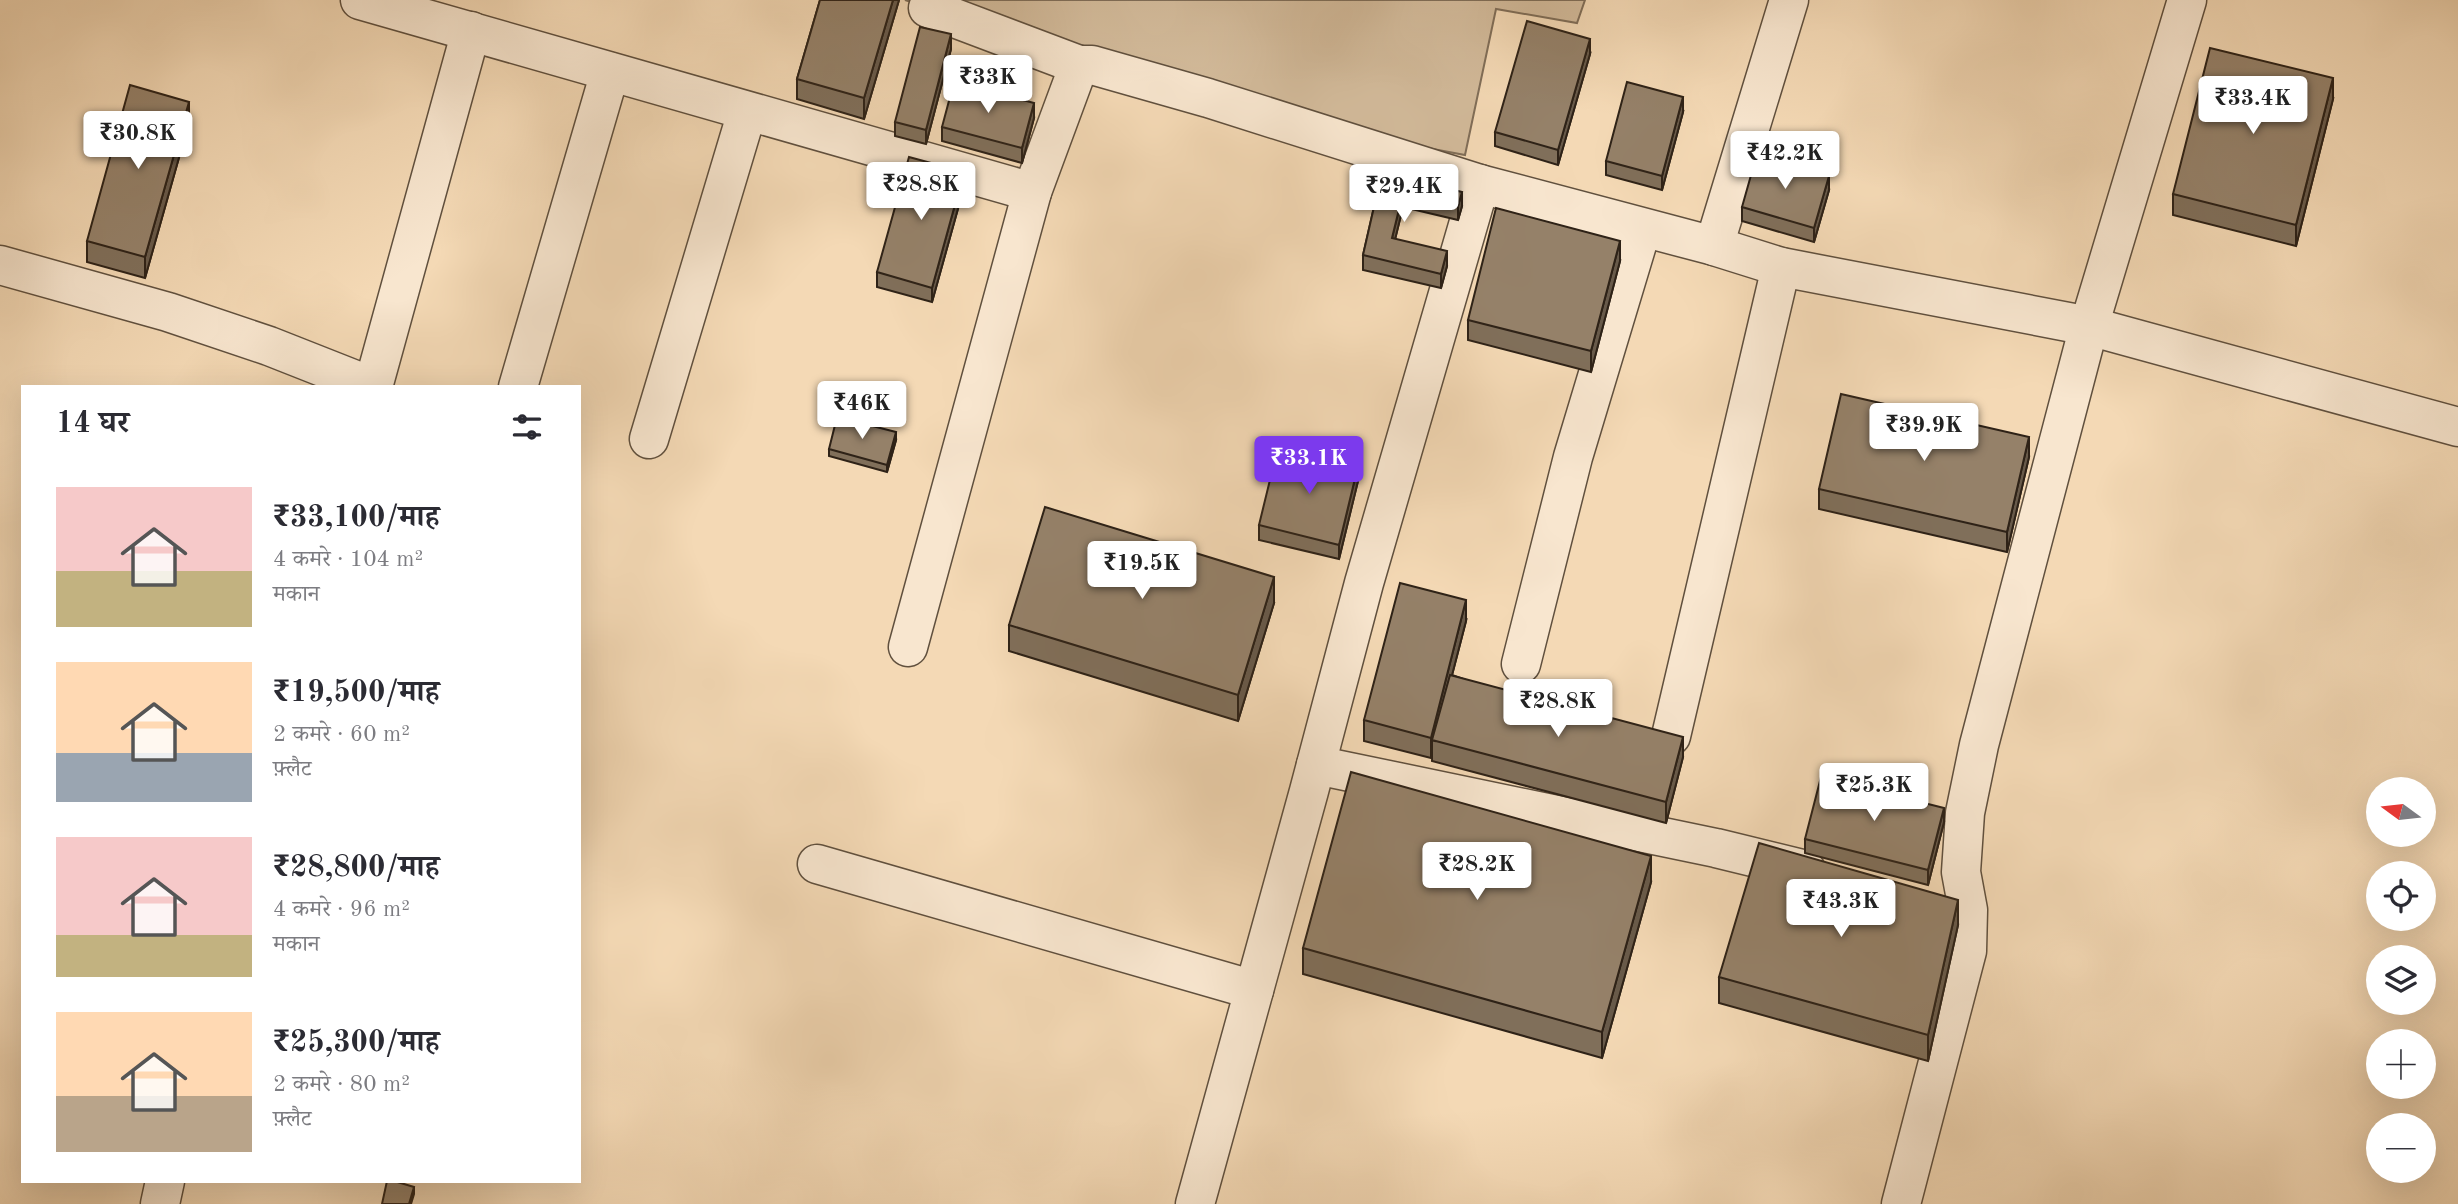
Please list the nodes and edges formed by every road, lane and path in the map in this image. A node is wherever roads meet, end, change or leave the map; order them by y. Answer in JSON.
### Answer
{"nodes":[{"id":1,"x":360,"y":0,"type":"edge"},
{"id":2,"x":1788,"y":0,"type":"edge"},
{"id":3,"x":2187,"y":0,"type":"edge"},
{"id":4,"x":928,"y":8,"type":"dead end"},
{"id":5,"x":471,"y":32,"type":"junction"},
{"id":6,"x":1079,"y":65,"type":"junction"},
{"id":7,"x":610,"y":72,"type":"junction"},
{"id":8,"x":747,"y":112,"type":"junction"},
{"id":9,"x":1480,"y":184,"type":"junction"},
{"id":10,"x":1032,"y":192,"type":"junction"},
{"id":11,"x":1642,"y":228,"type":"junction"},
{"id":12,"x":1714,"y":246,"type":"junction"},
{"id":13,"x":0,"y":265,"type":"edge"},
{"id":14,"x":1781,"y":267,"type":"junction"},
{"id":15,"x":2089,"y":326,"type":"junction"},
{"id":16,"x":368,"y":385,"type":"edge"},
{"id":17,"x":374,"y":385,"type":"edge"},
{"id":18,"x":518,"y":385,"type":"edge"},
{"id":19,"x":2458,"y":427,"type":"edge"},
{"id":20,"x":649,"y":439,"type":"dead end"},
{"id":21,"x":908,"y":648,"type":"dead end"},
{"id":22,"x":1521,"y":664,"type":"dead end"},
{"id":23,"x":1671,"y":736,"type":"edge"},
{"id":24,"x":1316,"y":765,"type":"junction"},
{"id":25,"x":817,"y":864,"type":"dead end"},
{"id":26,"x":1835,"y":877,"type":"edge"},
{"id":27,"x":1928,"y":900,"type":"edge"},
{"id":28,"x":1968,"y":910,"type":"junction"},
{"id":29,"x":1254,"y":990,"type":"junction"},
{"id":30,"x":165,"y":1183,"type":"edge"},
{"id":31,"x":160,"y":1204,"type":"edge"},
{"id":32,"x":1195,"y":1204,"type":"edge"},
{"id":33,"x":1901,"y":1204,"type":"edge"}],
"edges":[{"from":1,"to":5,"type":"street"},
{"from":2,"to":12,"type":"street"},
{"from":3,"to":15,"type":"street"},
{"from":4,"to":6,"type":"street"},
{"from":5,"to":7,"type":"street"},
{"from":5,"to":17,"type":"street"},
{"from":6,"to":9,"type":"street"},
{"from":6,"to":10,"type":"street"},
{"from":7,"to":8,"type":"street"},
{"from":7,"to":18,"type":"street"},
{"from":8,"to":10,"type":"street"},
{"from":8,"to":20,"type":"street"},
{"from":9,"to":11,"type":"street"},
{"from":9,"to":24,"type":"street"},
{"from":10,"to":21,"type":"street"},
{"from":11,"to":12,"type":"street"},
{"from":11,"to":22,"type":"street"},
{"from":12,"to":14,"type":"street"},
{"from":13,"to":16,"type":"street"},
{"from":14,"to":15,"type":"street"},
{"from":14,"to":23,"type":"street"},
{"from":15,"to":19,"type":"street"},
{"from":15,"to":28,"type":"street"},
{"from":24,"to":26,"type":"street"},
{"from":24,"to":29,"type":"street"},
{"from":25,"to":29,"type":"street"},
{"from":27,"to":28,"type":"street"},
{"from":28,"to":33,"type":"street"},
{"from":29,"to":32,"type":"street"},
{"from":30,"to":31,"type":"street"}]}
